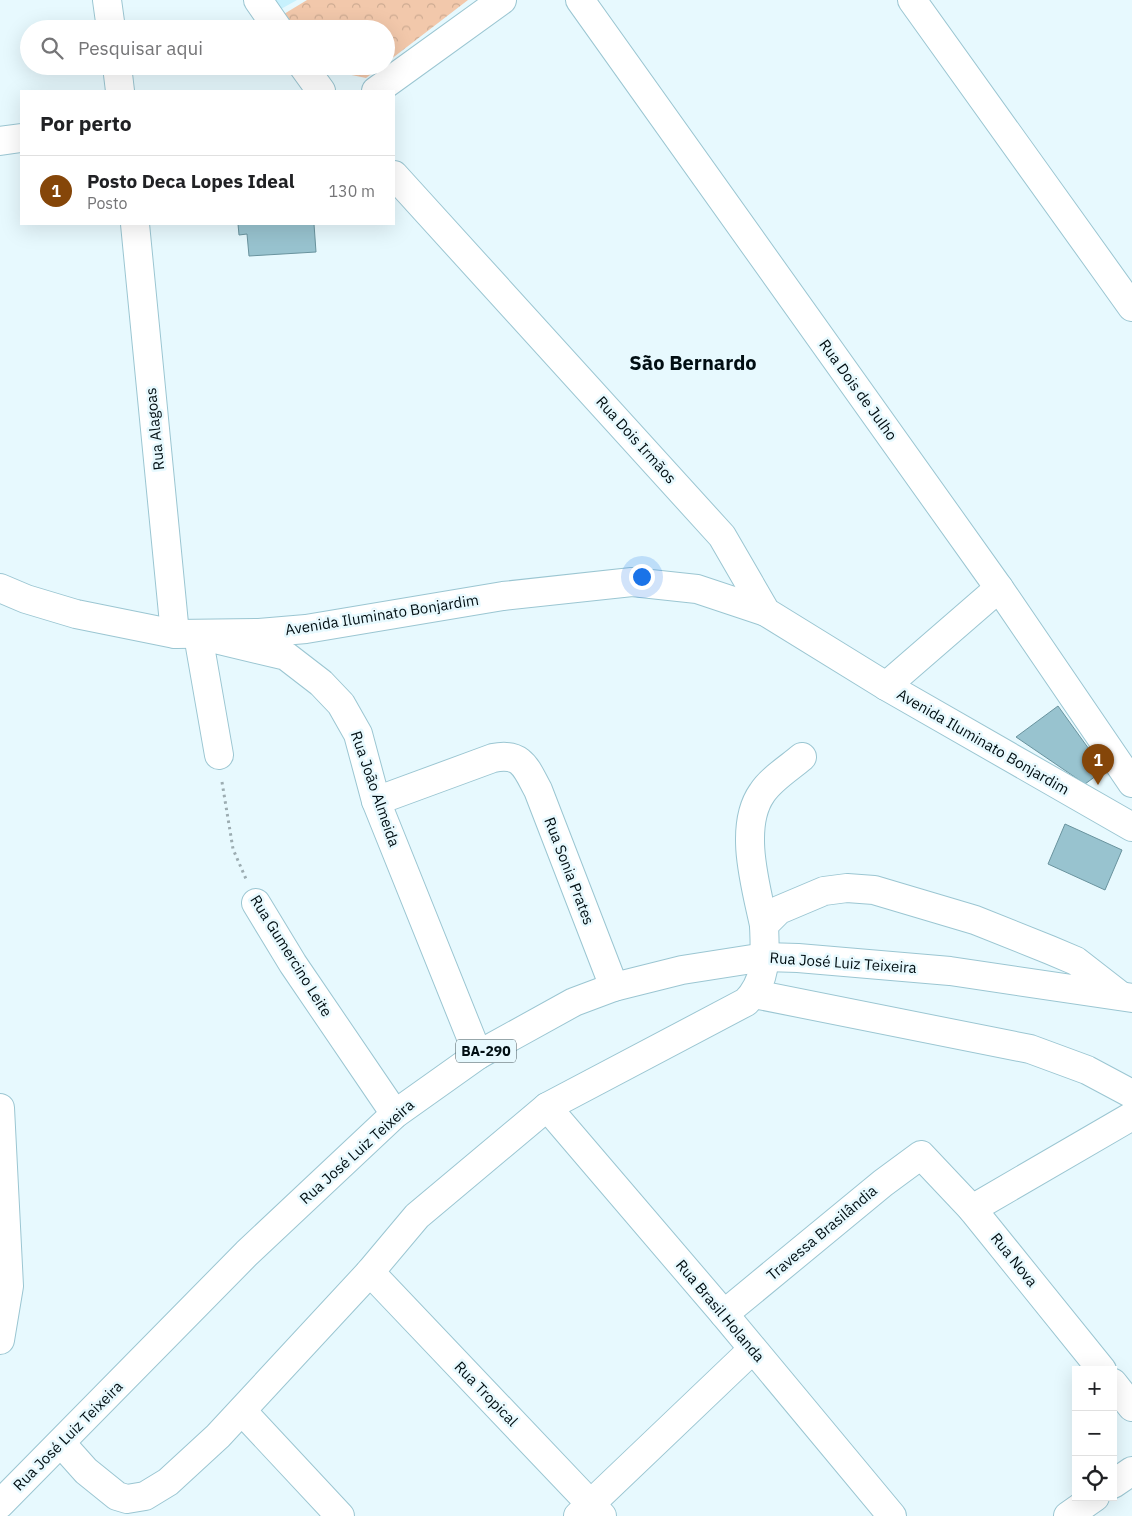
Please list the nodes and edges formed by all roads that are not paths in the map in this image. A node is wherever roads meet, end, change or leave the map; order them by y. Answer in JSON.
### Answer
{"nodes":[{"id":1,"x":107,"y":0,"type":"edge"},
{"id":2,"x":258,"y":0,"type":"edge"},
{"id":3,"x":502,"y":0,"type":"edge"},
{"id":4,"x":580,"y":0,"type":"edge"},
{"id":5,"x":912,"y":0,"type":"edge"},
{"id":6,"x":110,"y":20,"type":"edge"},
{"id":7,"x":272,"y":20,"type":"edge"},
{"id":8,"x":117,"y":75,"type":"edge"},
{"id":9,"x":310,"y":75,"type":"edge"},
{"id":10,"x":120,"y":90,"type":"edge"},
{"id":11,"x":320,"y":90,"type":"edge"},
{"id":12,"x":377,"y":90,"type":"edge"},
{"id":13,"x":20,"y":138,"type":"edge"},
{"id":14,"x":0,"y":141,"type":"edge"},
{"id":15,"x":395,"y":176,"type":"edge"},
{"id":16,"x":135,"y":225,"type":"edge"},
{"id":17,"x":1132,"y":308,"type":"edge"},
{"id":18,"x":0,"y":588,"type":"edge"},
{"id":19,"x":999,"y":588,"type":"junction"},
{"id":20,"x":766,"y":612,"type":"junction"},
{"id":21,"x":186,"y":635,"type":"junction"},
{"id":22,"x":886,"y":686,"type":"junction"},
{"id":23,"x":219,"y":755,"type":"road end"},
{"id":24,"x":802,"y":757,"type":"dead end"},
{"id":25,"x":1132,"y":783,"type":"edge"},
{"id":26,"x":376,"y":801,"type":"junction"},
{"id":27,"x":1132,"y":827,"type":"edge"},
{"id":28,"x":256,"y":903,"type":"road end"},
{"id":29,"x":764,"y":924,"type":"junction"},
{"id":30,"x":765,"y":957,"type":"junction"},
{"id":31,"x":614,"y":987,"type":"junction"},
{"id":32,"x":754,"y":994,"type":"junction"},
{"id":33,"x":1126,"y":997,"type":"edge"},
{"id":34,"x":478,"y":1055,"type":"junction"},
{"id":35,"x":1132,"y":1094,"type":"edge"},
{"id":36,"x":0,"y":1108,"type":"edge"},
{"id":37,"x":547,"y":1108,"type":"junction"},
{"id":38,"x":394,"y":1114,"type":"junction"},
{"id":39,"x":1132,"y":1116,"type":"edge"},
{"id":40,"x":921,"y":1155,"type":"joint"},
{"id":41,"x":972,"y":1209,"type":"junction"},
{"id":42,"x":370,"y":1272,"type":"junction"},
{"id":43,"x":724,"y":1314,"type":"junction"},
{"id":44,"x":0,"y":1340,"type":"edge"},
{"id":45,"x":752,"y":1350,"type":"junction"},
{"id":46,"x":1099,"y":1366,"type":"edge"},
{"id":47,"x":1117,"y":1388,"type":"edge"},
{"id":48,"x":1132,"y":1407,"type":"edge"},
{"id":49,"x":242,"y":1411,"type":"junction"},
{"id":50,"x":61,"y":1443,"type":"junction"},
{"id":51,"x":1132,"y":1471,"type":"edge"},
{"id":52,"x":1117,"y":1481,"type":"edge"},
{"id":53,"x":1089,"y":1501,"type":"edge"},
{"id":54,"x":0,"y":1504,"type":"edge"},
{"id":55,"x":590,"y":1512,"type":"edge"},
{"id":56,"x":340,"y":1516,"type":"edge"},
{"id":57,"x":892,"y":1516,"type":"edge"},
{"id":58,"x":1068,"y":1516,"type":"edge"}],
"edges":[{"from":1,"to":6,"type":"street"},
{"from":2,"to":7,"type":"street"},
{"from":3,"to":12,"type":"street"},
{"from":4,"to":19,"type":"street","name":"Rua Dois de Julho"},
{"from":5,"to":17,"type":"street"},
{"from":8,"to":10,"type":"street"},
{"from":9,"to":11,"type":"street"},
{"from":13,"to":14,"type":"street"},
{"from":15,"to":20,"type":"street","name":"Rua Dois Irmãos"},
{"from":16,"to":21,"type":"street","name":"Rua Alagoas"},
{"from":18,"to":21,"type":"street","name":"Avenida Iluminato Bonjardim"},
{"from":19,"to":22,"type":"street","name":"Avenida Iluminato Bonjardim"},
{"from":19,"to":25,"type":"street","name":"Rua Dois de Julho"},
{"from":20,"to":21,"type":"street","name":"Avenida Iluminato Bonjardim"},
{"from":20,"to":22,"type":"street"},
{"from":21,"to":23,"type":"street"},
{"from":21,"to":26,"type":"street","name":"Rua João Almeida"},
{"from":22,"to":27,"type":"street","name":"Avenida Iluminato Bonjardim"},
{"from":24,"to":29,"type":"street"},
{"from":26,"to":31,"type":"street","name":"Rua Sonia Prates"},
{"from":26,"to":34,"type":"street","name":"Rua João Almeida"},
{"from":28,"to":38,"type":"street","name":"Rua Gumercino Leite"},
{"from":29,"to":30,"type":"street"},
{"from":29,"to":33,"type":"street"},
{"from":30,"to":31,"type":"street","name":"Rua José Luiz Teixeira","number":"BA-290"},
{"from":30,"to":32,"type":"street"},
{"from":30,"to":33,"type":"street","name":"Rua José Luiz Teixeira","number":"BA-290"},
{"from":31,"to":34,"type":"street","name":"Rua José Luiz Teixeira","number":"BA-290"},
{"from":32,"to":35,"type":"street"},
{"from":32,"to":37,"type":"street"},
{"from":34,"to":38,"type":"street","name":"Rua José Luiz Teixeira","number":"BA-290"},
{"from":36,"to":44,"type":"street"},
{"from":37,"to":42,"type":"street"},
{"from":37,"to":43,"type":"street","name":"Rua Brasil Holanda"},
{"from":38,"to":50,"type":"street","name":"Rua José Luiz Teixeira","number":"BA-290"},
{"from":39,"to":41,"type":"street"},
{"from":40,"to":41,"type":"street","name":"Rua Nova"},
{"from":40,"to":43,"type":"street","name":"Travessa Brasilândia"},
{"from":41,"to":46,"type":"street","name":"Rua Nova"},
{"from":42,"to":49,"type":"street"},
{"from":42,"to":55,"type":"street","name":"Rua Tropical"},
{"from":43,"to":45,"type":"street","name":"Rua Brasil Holanda"},
{"from":45,"to":55,"type":"street"},
{"from":45,"to":57,"type":"street","name":"Rua Brasil Holanda"},
{"from":47,"to":48,"type":"street"},
{"from":49,"to":50,"type":"street"},
{"from":49,"to":56,"type":"street"},
{"from":50,"to":54,"type":"street","name":"Rua José Luiz Teixeira","number":"BA-290"},
{"from":51,"to":52,"type":"street"},
{"from":53,"to":58,"type":"street"}]}
